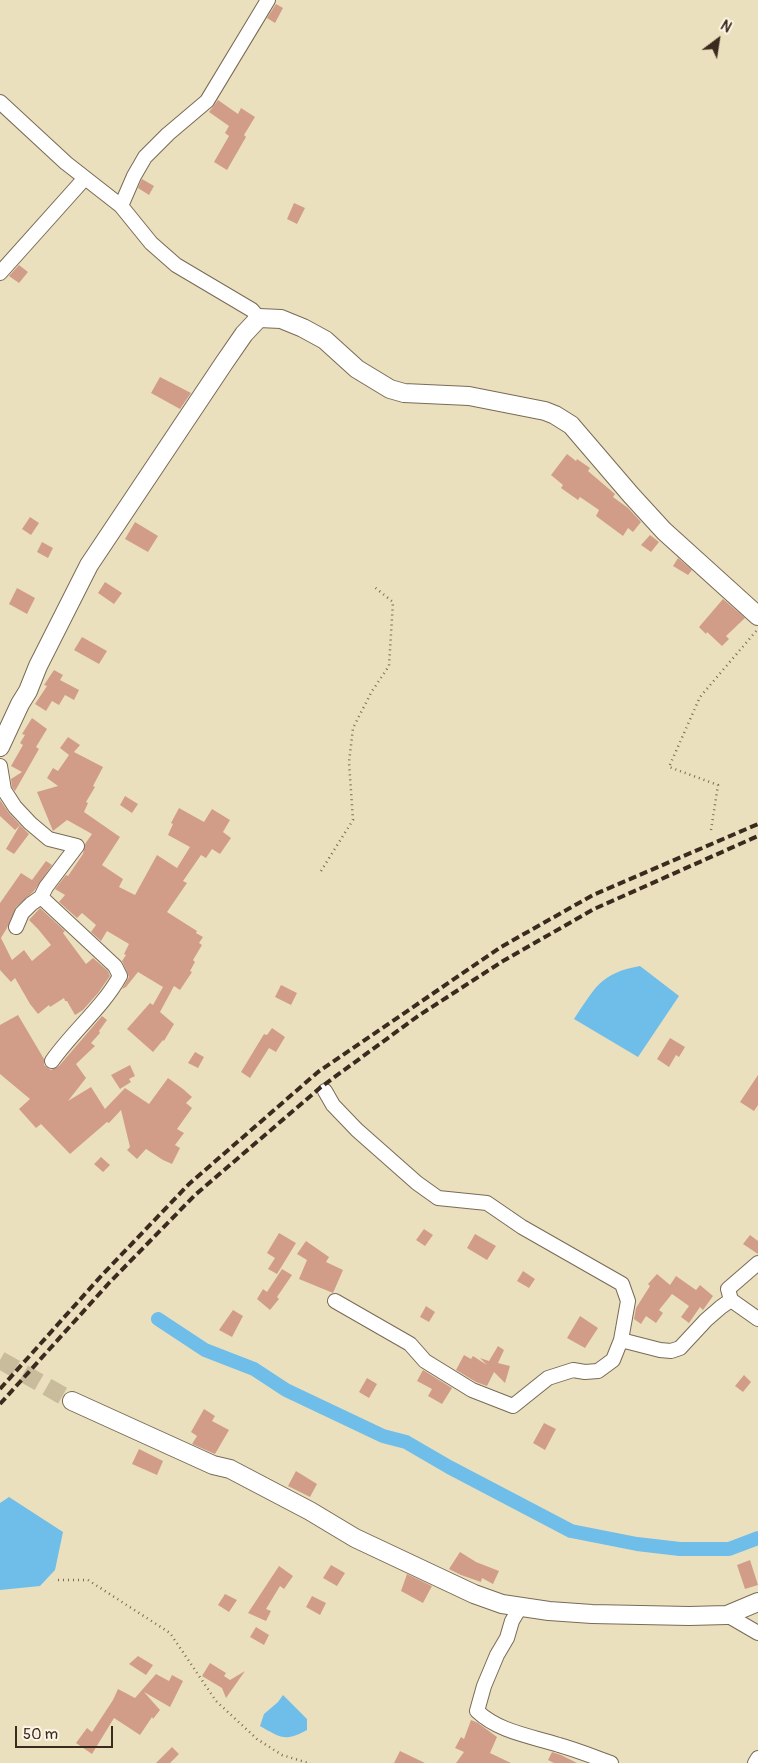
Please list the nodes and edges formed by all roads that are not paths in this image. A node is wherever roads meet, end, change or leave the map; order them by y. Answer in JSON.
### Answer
{"nodes":[{"id":1,"x":268,"y":0,"type":"edge"},
{"id":2,"x":0,"y":102,"type":"edge"},
{"id":3,"x":85,"y":178,"type":"junction"},
{"id":4,"x":121,"y":206,"type":"junction"},
{"id":5,"x":0,"y":273,"type":"edge"},
{"id":6,"x":259,"y":318,"type":"junction"},
{"id":7,"x":758,"y":616,"type":"edge"},
{"id":8,"x":0,"y":747,"type":"edge"},
{"id":9,"x":0,"y":766,"type":"edge"},
{"id":10,"x":42,"y":897,"type":"junction"},
{"id":11,"x":16,"y":927,"type":"dead end"},
{"id":12,"x":52,"y":1061,"type":"dead end"},
{"id":13,"x":325,"y":1091,"type":"dead end"},
{"id":14,"x":758,"y":1263,"type":"edge"},
{"id":15,"x":732,"y":1300,"type":"junction"},
{"id":16,"x":335,"y":1301,"type":"dead end"},
{"id":17,"x":758,"y":1319,"type":"edge"},
{"id":18,"x":621,"y":1340,"type":"junction"},
{"id":19,"x":72,"y":1402,"type":"tunnel mouth"},
{"id":20,"x":758,"y":1602,"type":"edge"},
{"id":21,"x":521,"y":1606,"type":"junction"},
{"id":22,"x":727,"y":1615,"type":"junction"},
{"id":23,"x":758,"y":1633,"type":"edge"},
{"id":24,"x":758,"y":1758,"type":"edge"},
{"id":25,"x":611,"y":1763,"type":"edge"},
{"id":26,"x":755,"y":1763,"type":"edge"}],
"edges":[{"from":1,"to":4,"type":"street"},
{"from":2,"to":3,"type":"street"},
{"from":3,"to":4,"type":"street"},
{"from":3,"to":5,"type":"street"},
{"from":4,"to":6,"type":"street"},
{"from":6,"to":7,"type":"street"},
{"from":6,"to":8,"type":"street"},
{"from":9,"to":10,"type":"street"},
{"from":10,"to":11,"type":"street"},
{"from":10,"to":12,"type":"street"},
{"from":13,"to":18,"type":"street"},
{"from":14,"to":15,"type":"street"},
{"from":15,"to":17,"type":"street"},
{"from":15,"to":18,"type":"street"},
{"from":16,"to":18,"type":"street"},
{"from":19,"to":21,"type":"street"},
{"from":20,"to":22,"type":"street"},
{"from":21,"to":22,"type":"street"},
{"from":21,"to":25,"type":"street"},
{"from":22,"to":23,"type":"street"},
{"from":24,"to":26,"type":"street"}]}
